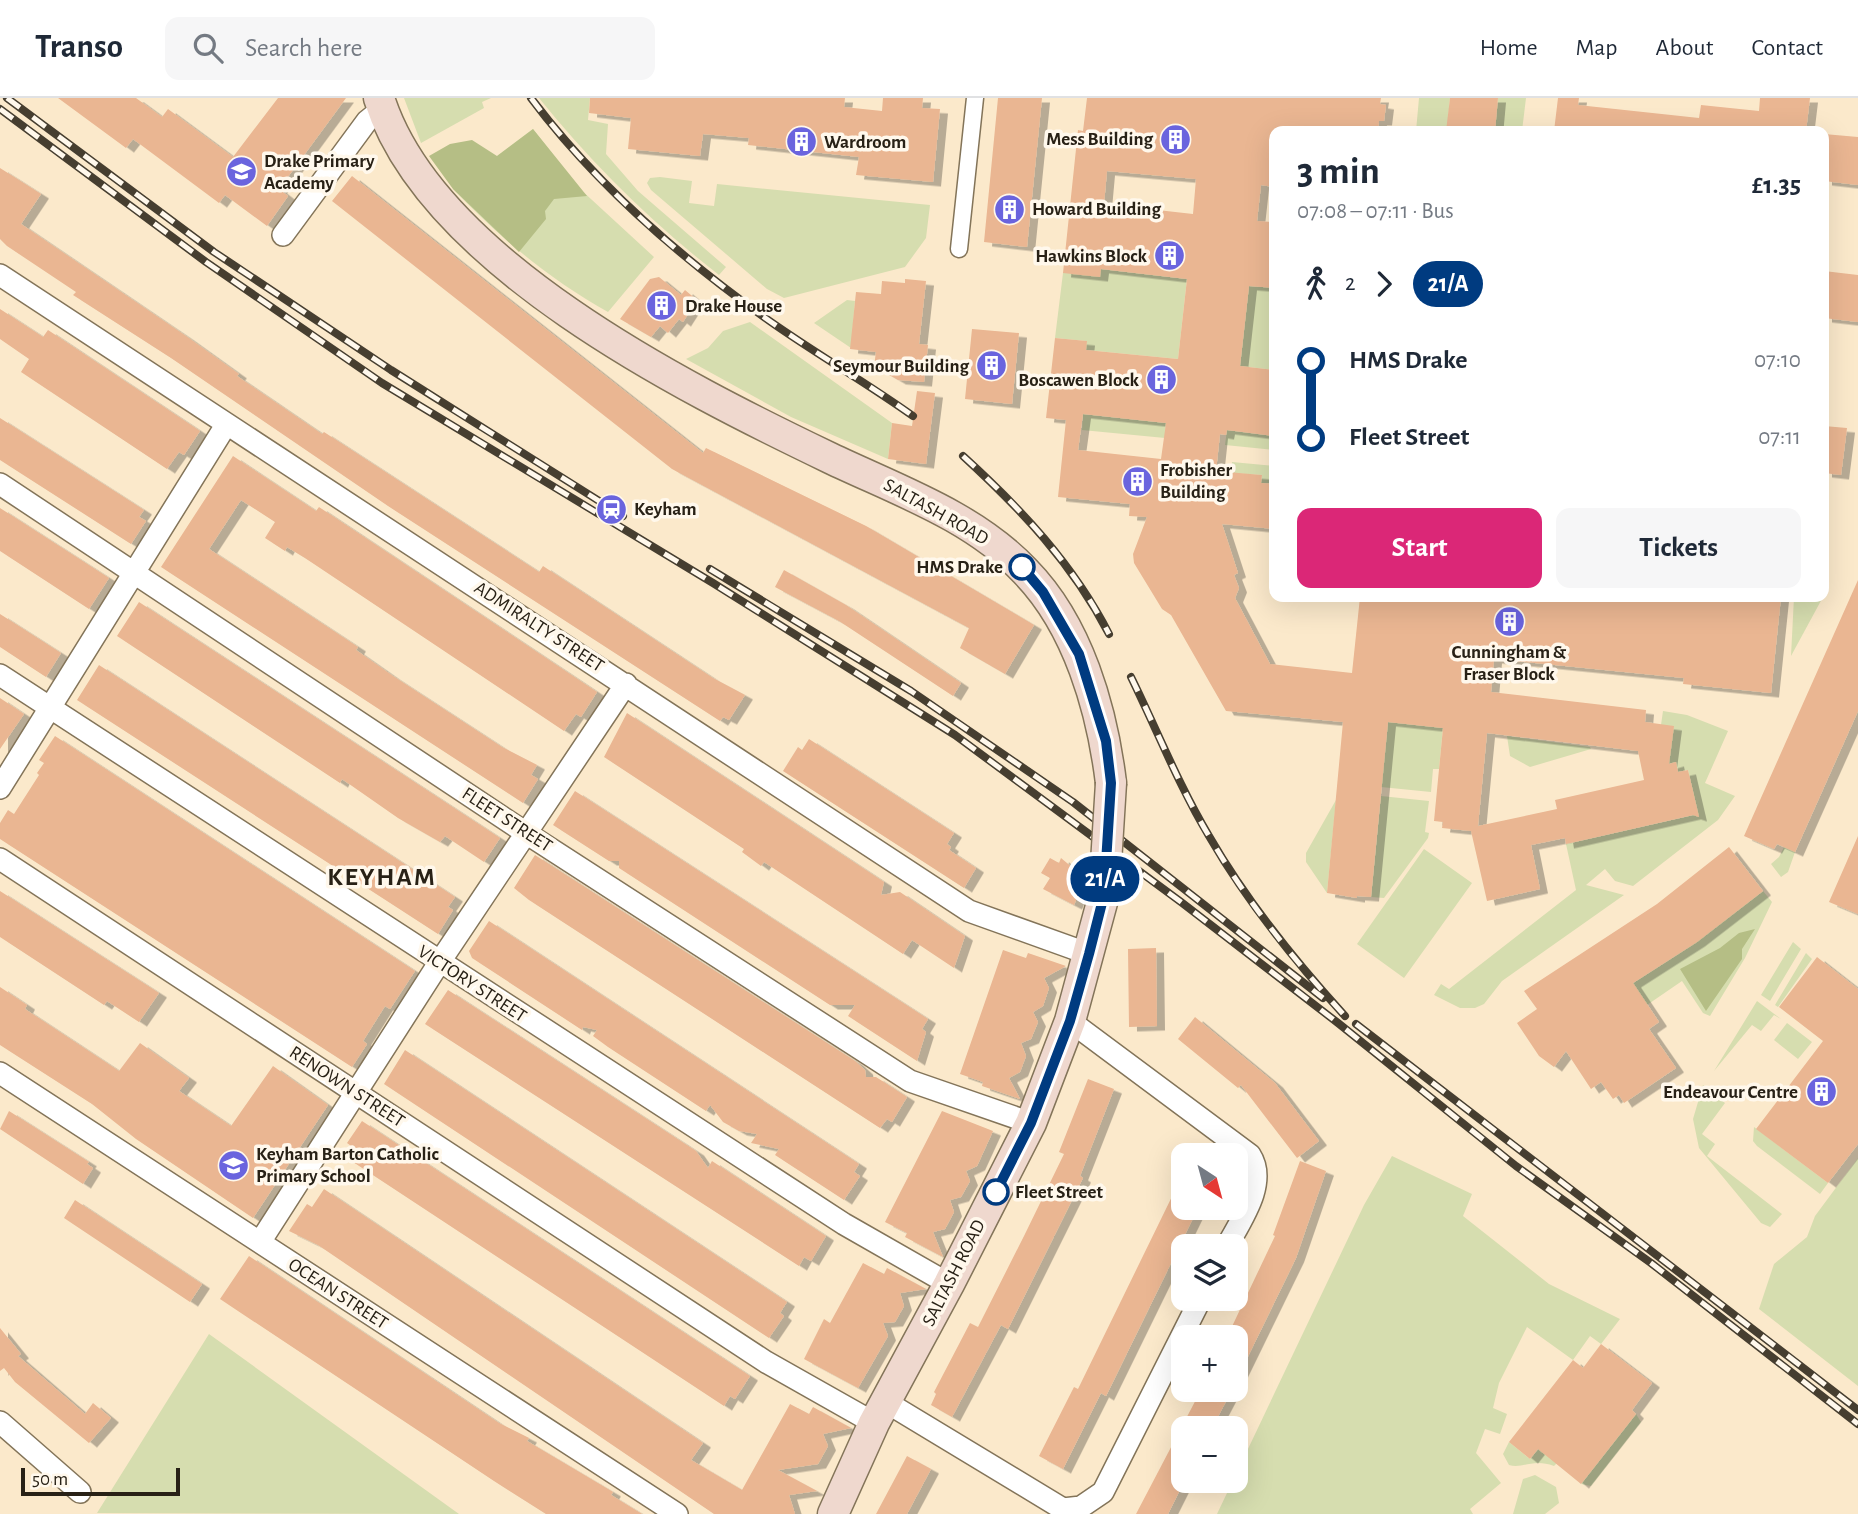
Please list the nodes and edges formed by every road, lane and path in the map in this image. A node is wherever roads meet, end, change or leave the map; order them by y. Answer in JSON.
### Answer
{"nodes":[{"id":1,"x":975,"y":98,"type":"edge"},
{"id":2,"x":381,"y":103,"type":"edge"},
{"id":3,"x":283,"y":234,"type":"dead end"},
{"id":4,"x":959,"y":249,"type":"dead end"},
{"id":5,"x":0,"y":275,"type":"edge"},
{"id":6,"x":226,"y":425,"type":"junction"},
{"id":7,"x":0,"y":484,"type":"edge"},
{"id":8,"x":134,"y":572,"type":"junction"},
{"id":9,"x":0,"y":675,"type":"edge"},
{"id":10,"x":626,"y":684,"type":"junction"},
{"id":11,"x":51,"y":708,"type":"junction"},
{"id":12,"x":0,"y":788,"type":"edge"},
{"id":13,"x":526,"y":833,"type":"junction"},
{"id":14,"x":0,"y":859,"type":"edge"},
{"id":15,"x":1089,"y":954,"type":"junction"},
{"id":16,"x":439,"y":963,"type":"junction"},
{"id":17,"x":1070,"y":1021,"type":"junction"},
{"id":18,"x":0,"y":1073,"type":"edge"},
{"id":19,"x":355,"y":1093,"type":"junction"},
{"id":20,"x":1031,"y":1123,"type":"junction"},
{"id":21,"x":1233,"y":1234,"type":"edge"},
{"id":22,"x":260,"y":1242,"type":"junction"},
{"id":23,"x":949,"y":1284,"type":"junction"},
{"id":24,"x":1194,"y":1311,"type":"edge"},
{"id":25,"x":880,"y":1413,"type":"junction"},
{"id":26,"x":0,"y":1422,"type":"edge"},
{"id":27,"x":80,"y":1492,"type":"dead end"},
{"id":28,"x":677,"y":1514,"type":"edge"},
{"id":29,"x":833,"y":1514,"type":"edge"}],
"edges":[{"from":1,"to":4,"type":"street"},
{"from":2,"to":3,"type":"street"},
{"from":2,"to":15,"type":"main road","name":"SALTASH ROAD","bridge":true},
{"from":5,"to":6,"type":"street","name":"ADMIRALTY STREET"},
{"from":6,"to":8,"type":"street"},
{"from":6,"to":10,"type":"street","name":"ADMIRALTY STREET"},
{"from":7,"to":8,"type":"street","name":"FLEET STREET"},
{"from":8,"to":11,"type":"street"},
{"from":8,"to":13,"type":"street","name":"FLEET STREET"},
{"from":9,"to":11,"type":"street","name":"VICTORY STREET"},
{"from":10,"to":13,"type":"street"},
{"from":10,"to":15,"type":"street","name":"ADMIRALTY STREET"},
{"from":11,"to":12,"type":"street"},
{"from":11,"to":16,"type":"street","name":"VICTORY STREET"},
{"from":13,"to":16,"type":"street"},
{"from":13,"to":20,"type":"street","name":"FLEET STREET"},
{"from":14,"to":19,"type":"street","name":"RENOWN STREET"},
{"from":15,"to":17,"type":"main road","name":"SALTASH ROAD"},
{"from":16,"to":19,"type":"street"},
{"from":16,"to":23,"type":"street","name":"VICTORY STREET"},
{"from":17,"to":20,"type":"main road","name":"SALTASH ROAD"},
{"from":17,"to":21,"type":"street"},
{"from":18,"to":22,"type":"street","name":"OCEAN STREET"},
{"from":19,"to":22,"type":"street"},
{"from":19,"to":25,"type":"street","name":"RENOWN STREET"},
{"from":20,"to":23,"type":"main road","name":"SALTASH ROAD"},
{"from":22,"to":28,"type":"street","name":"OCEAN STREET"},
{"from":23,"to":25,"type":"main road","name":"SALTASH ROAD"},
{"from":24,"to":25,"type":"street","name":"RENOWN STREET"},
{"from":25,"to":29,"type":"main road","name":"SALTASH ROAD"},
{"from":26,"to":27,"type":"street"}]}
